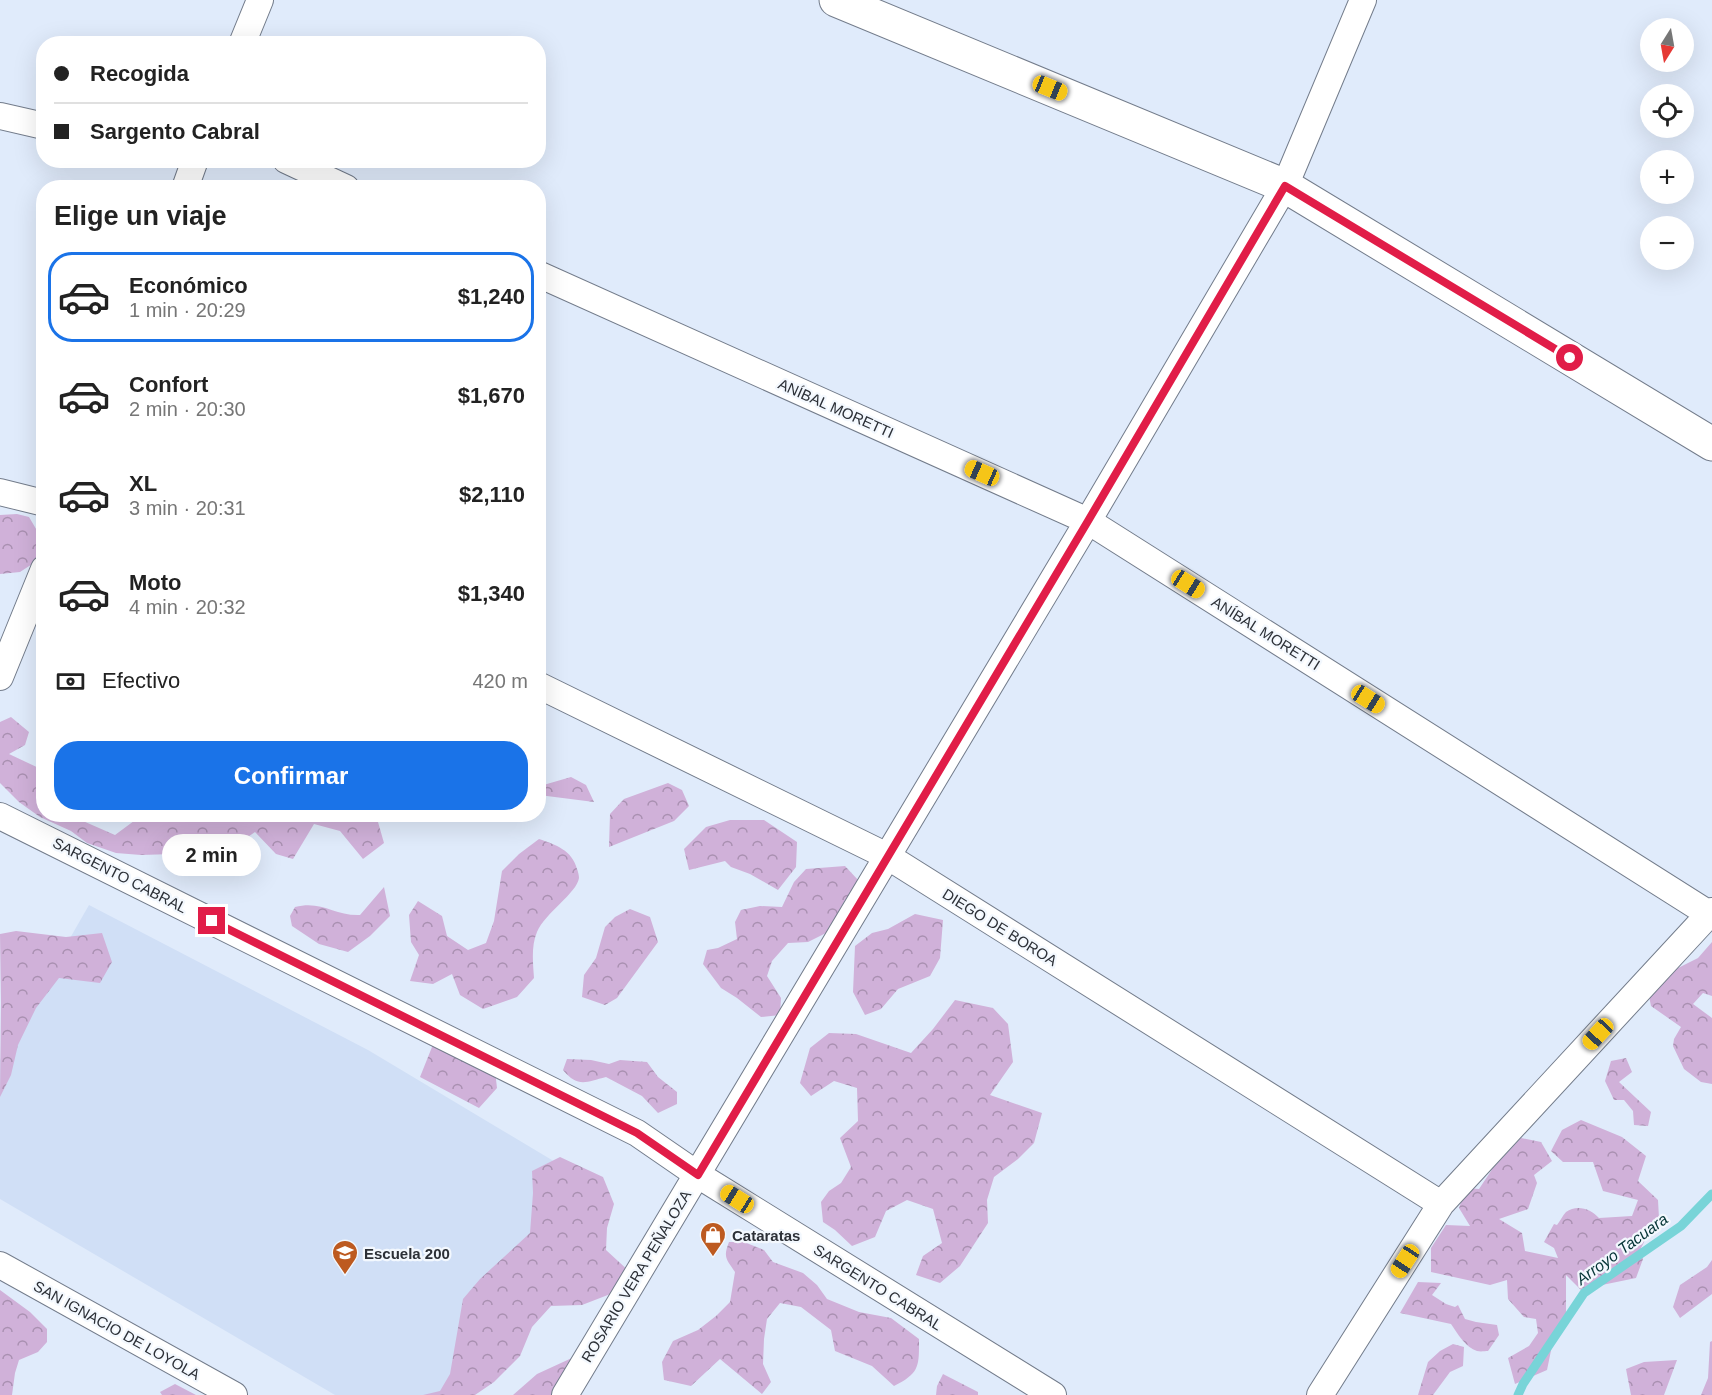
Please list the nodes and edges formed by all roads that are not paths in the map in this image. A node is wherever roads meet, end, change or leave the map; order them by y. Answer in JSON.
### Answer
{"nodes":[{"id":1,"x":260,"y":0,"type":"edge"},
{"id":2,"x":836,"y":0,"type":"edge"},
{"id":3,"x":1363,"y":0,"type":"edge"},
{"id":4,"x":245,"y":36,"type":"edge"},
{"id":5,"x":0,"y":116,"type":"edge"},
{"id":6,"x":36,"y":124,"type":"edge"},
{"id":7,"x":303,"y":168,"type":"edge"},
{"id":8,"x":329,"y":180,"type":"edge"},
{"id":9,"x":1285,"y":186,"type":"junction"},
{"id":10,"x":546,"y":278,"type":"edge"},
{"id":11,"x":1712,"y":444,"type":"edge"},
{"id":12,"x":0,"y":492,"type":"edge"},
{"id":13,"x":36,"y":501,"type":"edge"},
{"id":14,"x":1088,"y":521,"type":"junction"},
{"id":15,"x":36,"y":588,"type":"edge"},
{"id":16,"x":0,"y":676,"type":"edge"},
{"id":17,"x":546,"y":689,"type":"edge"},
{"id":18,"x":0,"y":816,"type":"edge"},
{"id":19,"x":887,"y":856,"type":"junction"},
{"id":20,"x":1710,"y":913,"type":"edge"},
{"id":21,"x":698,"y":1175,"type":"junction"},
{"id":22,"x":1441,"y":1204,"type":"junction"},
{"id":23,"x":0,"y":1265,"type":"edge"},
{"id":24,"x":234,"y":1395,"type":"edge"},
{"id":25,"x":565,"y":1395,"type":"edge"},
{"id":26,"x":1053,"y":1395,"type":"edge"},
{"id":27,"x":1320,"y":1395,"type":"edge"}],
"edges":[{"from":1,"to":4,"type":"street"},
{"from":2,"to":9,"type":"main road"},
{"from":3,"to":9,"type":"street","name":"ROSARIO VERA PEÑALOZA"},
{"from":5,"to":6,"type":"street"},
{"from":7,"to":8,"type":"street"},
{"from":9,"to":11,"type":"main road"},
{"from":9,"to":14,"type":"street","name":"ROSARIO VERA PEÑALOZA"},
{"from":10,"to":14,"type":"street","name":"ANÍBAL MORETTI"},
{"from":12,"to":13,"type":"street"},
{"from":14,"to":19,"type":"street","name":"ROSARIO VERA PEÑALOZA"},
{"from":14,"to":20,"type":"street","name":"ANÍBAL MORETTI"},
{"from":15,"to":16,"type":"street"},
{"from":17,"to":19,"type":"street","name":"DIEGO DE BOROA"},
{"from":18,"to":21,"type":"street","name":"SARGENTO CABRAL"},
{"from":19,"to":21,"type":"street","name":"ROSARIO VERA PEÑALOZA"},
{"from":19,"to":22,"type":"street","name":"DIEGO DE BOROA"},
{"from":20,"to":22,"type":"street"},
{"from":21,"to":25,"type":"street","name":"ROSARIO VERA PEÑALOZA"},
{"from":21,"to":26,"type":"street","name":"SARGENTO CABRAL"},
{"from":22,"to":27,"type":"street"},
{"from":23,"to":24,"type":"street","name":"SAN IGNACIO DE LOYOLA"}]}
